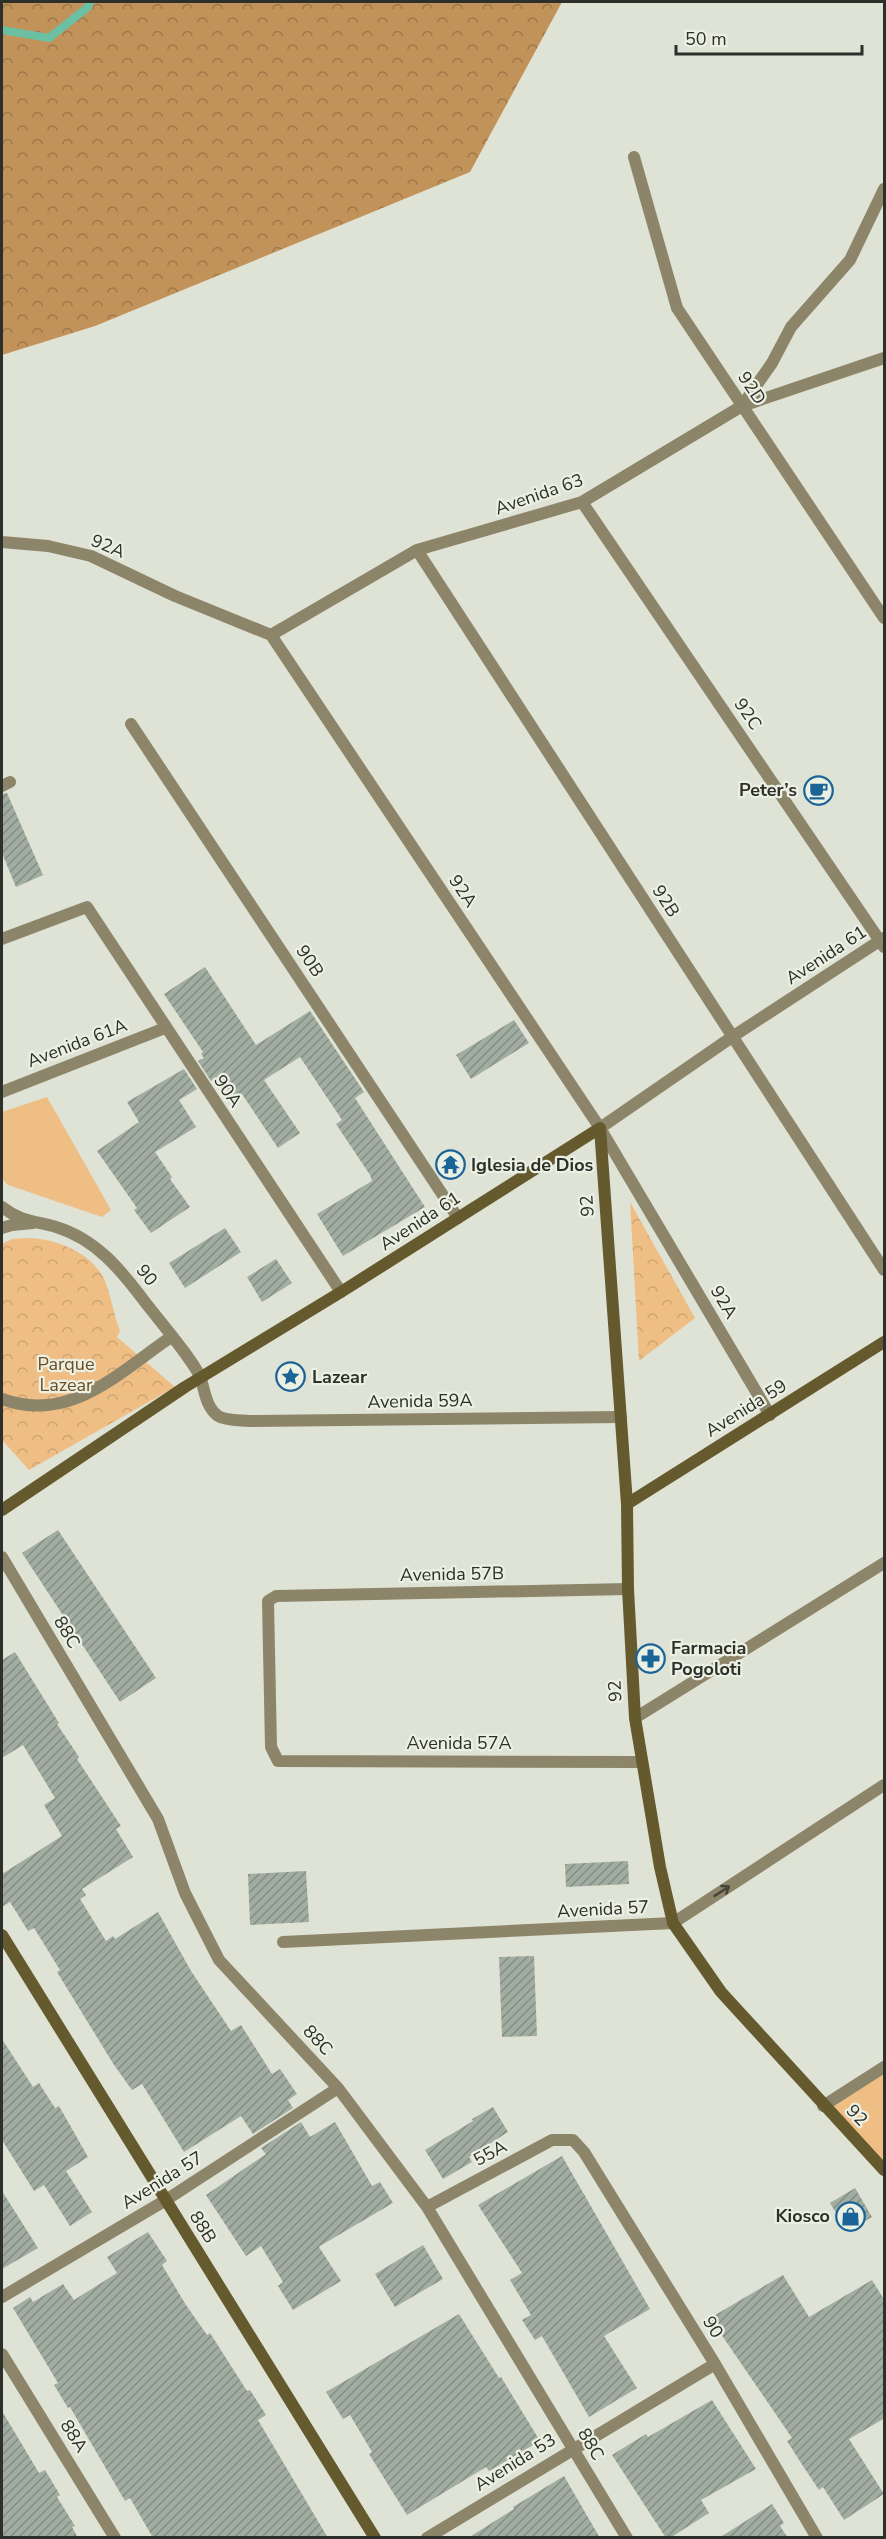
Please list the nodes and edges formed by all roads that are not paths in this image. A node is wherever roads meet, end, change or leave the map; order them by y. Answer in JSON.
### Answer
{"nodes":[{"id":1,"x":634,"y":157,"type":"dead end"},
{"id":2,"x":885,"y":189,"type":"edge"},
{"id":3,"x":885,"y":358,"type":"edge"},
{"id":4,"x":742,"y":406,"type":"junction"},
{"id":5,"x":582,"y":502,"type":"junction"},
{"id":6,"x":2,"y":542,"type":"edge"},
{"id":7,"x":417,"y":550,"type":"junction"},
{"id":8,"x":885,"y":618,"type":"edge"},
{"id":9,"x":271,"y":635,"type":"junction"},
{"id":10,"x":131,"y":724,"type":"dead end"},
{"id":11,"x":2,"y":939,"type":"edge"},
{"id":12,"x":883,"y":942,"type":"edge"},
{"id":13,"x":165,"y":1028,"type":"junction"},
{"id":14,"x":732,"y":1036,"type":"junction"},
{"id":15,"x":2,"y":1092,"type":"edge"},
{"id":16,"x":600,"y":1128,"type":"junction"},
{"id":17,"x":2,"y":1207,"type":"edge"},
{"id":18,"x":458,"y":1218,"type":"junction"},
{"id":19,"x":33,"y":1223,"type":"junction"},
{"id":20,"x":2,"y":1228,"type":"edge"},
{"id":21,"x":885,"y":1270,"type":"edge"},
{"id":22,"x":341,"y":1293,"type":"junction"},
{"id":23,"x":171,"y":1337,"type":"junction"},
{"id":24,"x":885,"y":1342,"type":"edge"},
{"id":25,"x":200,"y":1377,"type":"junction"},
{"id":26,"x":2,"y":1399,"type":"edge"},
{"id":27,"x":770,"y":1415,"type":"junction"},
{"id":28,"x":220,"y":1417,"type":"joint"},
{"id":29,"x":621,"y":1417,"type":"junction"},
{"id":30,"x":627,"y":1504,"type":"junction"},
{"id":31,"x":2,"y":1510,"type":"edge"},
{"id":32,"x":2,"y":1557,"type":"edge"},
{"id":33,"x":885,"y":1563,"type":"edge"},
{"id":34,"x":628,"y":1589,"type":"junction"},
{"id":35,"x":635,"y":1718,"type":"junction"},
{"id":36,"x":278,"y":1761,"type":"joint"},
{"id":37,"x":641,"y":1762,"type":"junction"},
{"id":38,"x":885,"y":1785,"type":"edge"},
{"id":39,"x":673,"y":1923,"type":"junction"},
{"id":40,"x":2,"y":1935,"type":"edge"},
{"id":41,"x":283,"y":1942,"type":"dead end"},
{"id":42,"x":885,"y":2067,"type":"edge"},
{"id":43,"x":338,"y":2088,"type":"junction"},
{"id":44,"x":823,"y":2106,"type":"junction"},
{"id":45,"x":573,"y":2140,"type":"joint"},
{"id":46,"x":885,"y":2170,"type":"edge"},
{"id":47,"x":166,"y":2200,"type":"junction"},
{"id":48,"x":427,"y":2207,"type":"junction"},
{"id":49,"x":2,"y":2297,"type":"edge"},
{"id":50,"x":2,"y":2354,"type":"edge"},
{"id":51,"x":714,"y":2364,"type":"junction"},
{"id":52,"x":572,"y":2448,"type":"junction"},
{"id":53,"x":115,"y":2538,"type":"edge"},
{"id":54,"x":375,"y":2538,"type":"edge"},
{"id":55,"x":427,"y":2538,"type":"edge"},
{"id":56,"x":627,"y":2538,"type":"edge"},
{"id":57,"x":817,"y":2538,"type":"edge"}],
"edges":[{"from":1,"to":4,"type":"street","name":"92D"},
{"from":2,"to":4,"type":"street"},
{"from":3,"to":4,"type":"street","name":"Avenida 63"},
{"from":4,"to":5,"type":"street","name":"Avenida 63"},
{"from":4,"to":8,"type":"street","name":"92D"},
{"from":5,"to":7,"type":"street","name":"Avenida 63"},
{"from":5,"to":12,"type":"street","name":"92C"},
{"from":6,"to":9,"type":"street","name":"92A"},
{"from":7,"to":9,"type":"street","name":"Avenida 63"},
{"from":7,"to":14,"type":"street","name":"92B"},
{"from":9,"to":16,"type":"street","name":"92A"},
{"from":10,"to":18,"type":"street","name":"90B"},
{"from":11,"to":13,"type":"street","name":"90A"},
{"from":12,"to":14,"type":"street","name":"Avenida 61"},
{"from":13,"to":15,"type":"street","name":"Avenida 61A"},
{"from":13,"to":22,"type":"street","name":"90A"},
{"from":14,"to":16,"type":"street","name":"Avenida 61"},
{"from":14,"to":21,"type":"street","name":"92B"},
{"from":16,"to":18,"type":"street","name":"Avenida 61"},
{"from":16,"to":27,"type":"street","name":"92A"},
{"from":16,"to":29,"type":"street","name":"92"},
{"from":17,"to":19,"type":"street","name":"90"},
{"from":18,"to":22,"type":"street","name":"Avenida 61"},
{"from":19,"to":20,"type":"street"},
{"from":19,"to":23,"type":"street","name":"90"},
{"from":22,"to":25,"type":"street","name":"Avenida 61"},
{"from":23,"to":25,"type":"street","name":"90"},
{"from":23,"to":26,"type":"street"},
{"from":24,"to":27,"type":"street","name":"Avenida 59"},
{"from":25,"to":28,"type":"street","name":"90"},
{"from":25,"to":31,"type":"street","name":"Avenida 61"},
{"from":27,"to":30,"type":"street","name":"Avenida 59"},
{"from":28,"to":29,"type":"street","name":"Avenida 59A"},
{"from":29,"to":30,"type":"street","name":"92"},
{"from":30,"to":34,"type":"street","name":"92"},
{"from":32,"to":43,"type":"street","name":"88C"},
{"from":33,"to":35,"type":"street"},
{"from":34,"to":35,"type":"street","name":"92"},
{"from":34,"to":36,"type":"street","name":"Avenida 57B"},
{"from":35,"to":37,"type":"street","name":"92"},
{"from":36,"to":37,"type":"street","name":"Avenida 57A"},
{"from":37,"to":39,"type":"street","name":"92"},
{"from":39,"to":38,"type":"street","name":"Avenida 57","one_way":true},
{"from":39,"to":41,"type":"street","name":"Avenida 57"},
{"from":39,"to":44,"type":"street","name":"92"},
{"from":40,"to":47,"type":"street","name":"88B"},
{"from":42,"to":44,"type":"street"},
{"from":43,"to":47,"type":"street","name":"Avenida 57"},
{"from":43,"to":48,"type":"street","name":"88C"},
{"from":44,"to":46,"type":"street","name":"92"},
{"from":45,"to":48,"type":"street","name":"55A"},
{"from":45,"to":51,"type":"street","name":"90"},
{"from":47,"to":49,"type":"street","name":"Avenida 57"},
{"from":47,"to":54,"type":"street","name":"88B"},
{"from":48,"to":52,"type":"street","name":"88C"},
{"from":50,"to":53,"type":"street","name":"88A"},
{"from":51,"to":52,"type":"street","name":"Avenida 53"},
{"from":51,"to":57,"type":"street","name":"90"},
{"from":52,"to":55,"type":"street","name":"Avenida 53"},
{"from":52,"to":56,"type":"street","name":"88C"}]}
